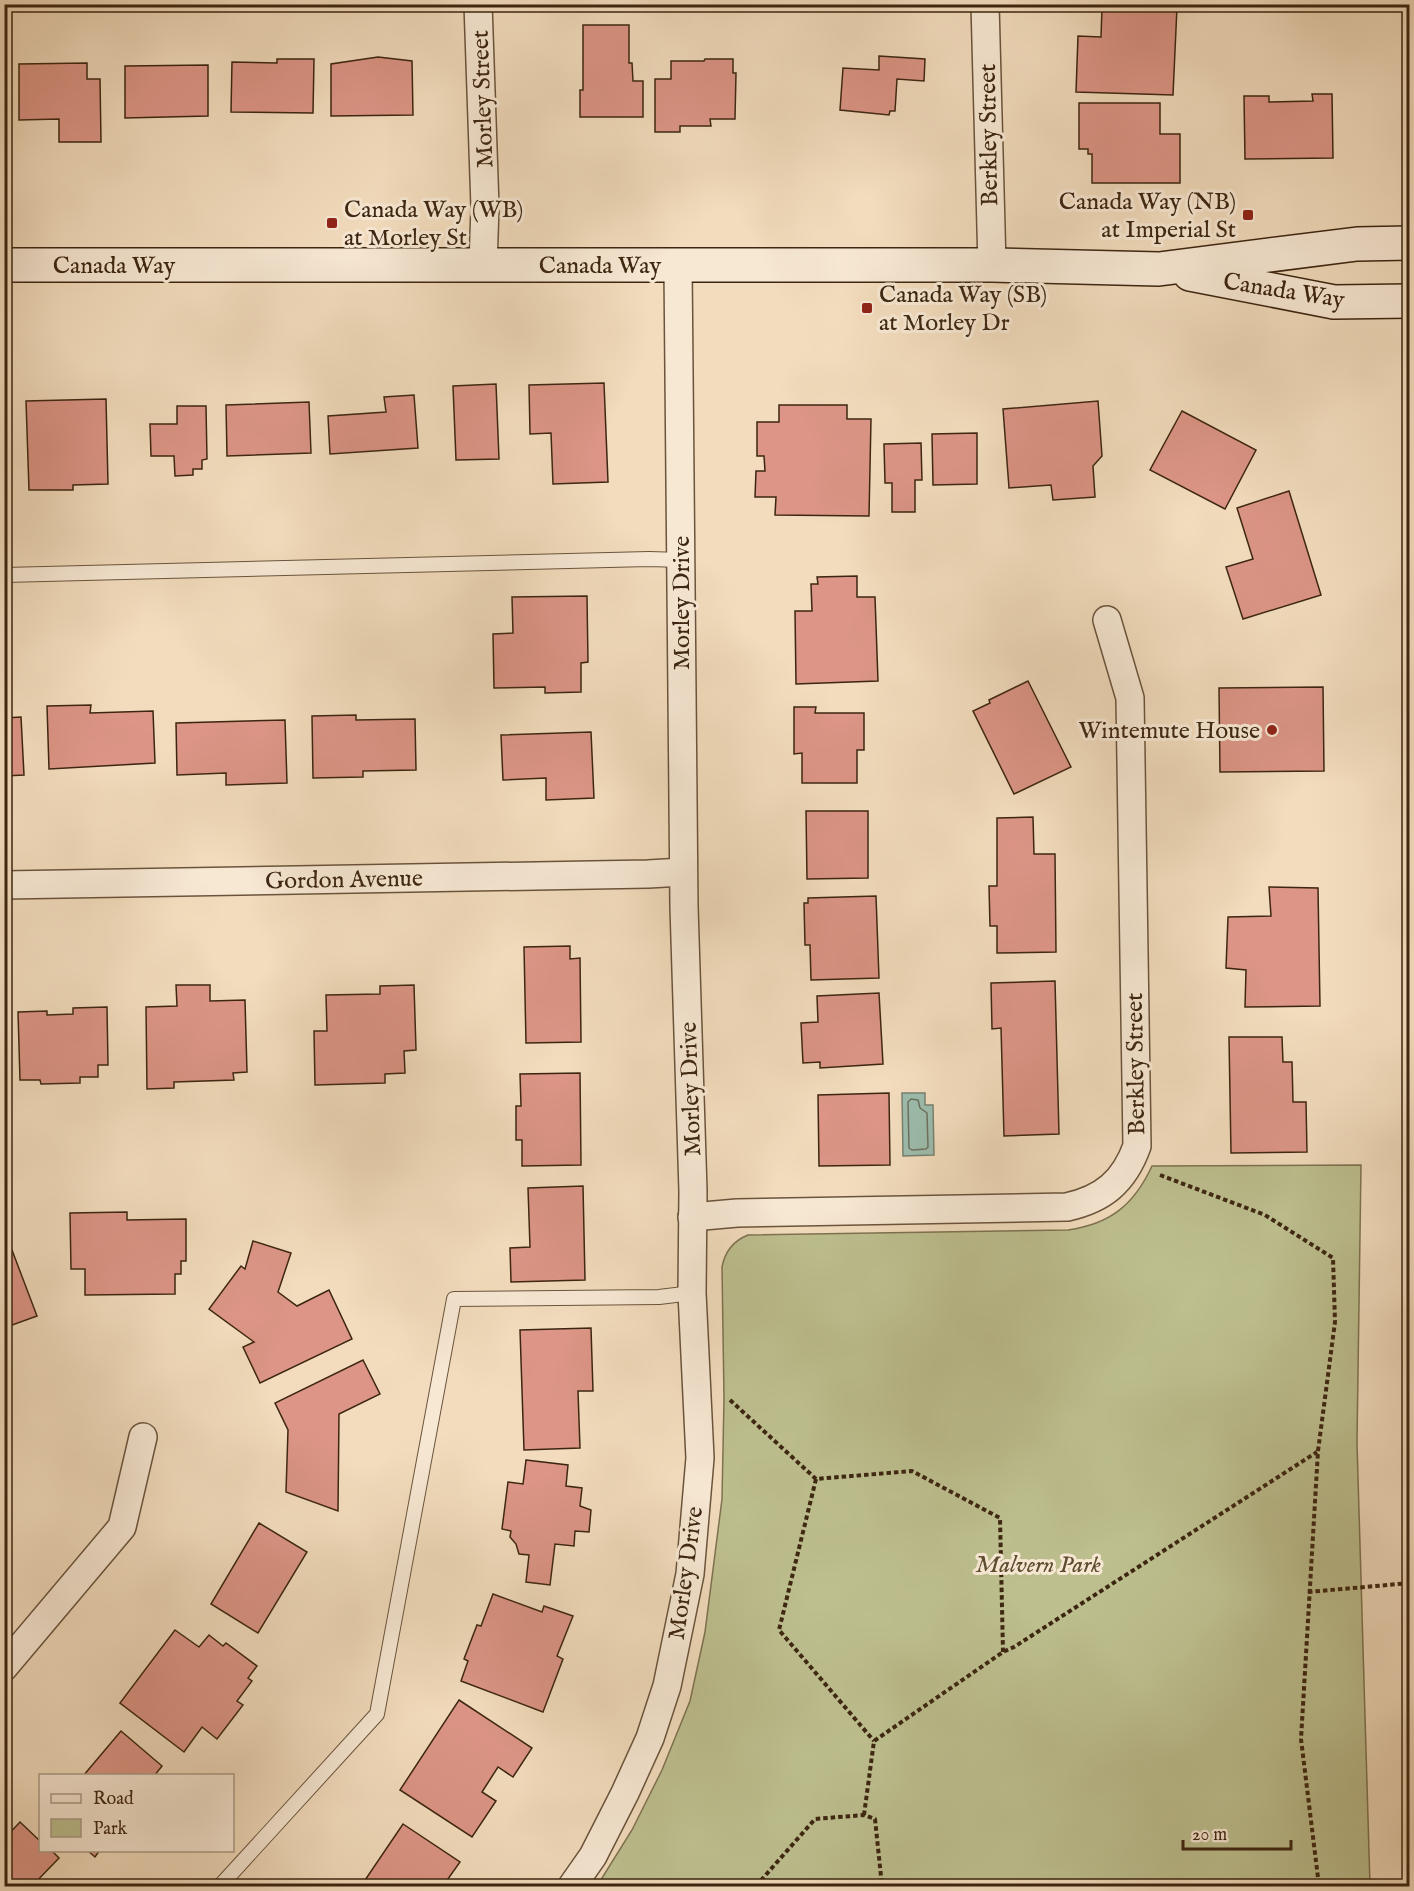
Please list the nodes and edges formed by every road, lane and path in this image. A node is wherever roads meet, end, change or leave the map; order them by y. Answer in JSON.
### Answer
{"nodes":[{"id":1,"x":478,"y":4,"type":"edge"},
{"id":2,"x":985,"y":4,"type":"edge"},
{"id":3,"x":1410,"y":243,"type":"edge"},
{"id":4,"x":4,"y":265,"type":"edge"},
{"id":5,"x":483,"y":265,"type":"junction"},
{"id":6,"x":992,"y":265,"type":"junction"},
{"id":7,"x":678,"y":266,"type":"junction"},
{"id":8,"x":1159,"y":268,"type":"junction"},
{"id":9,"x":1410,"y":301,"type":"edge"},
{"id":10,"x":681,"y":561,"type":"junction"},
{"id":11,"x":4,"y":575,"type":"edge"},
{"id":12,"x":1107,"y":620,"type":"dead end"},
{"id":13,"x":683,"y":872,"type":"junction"},
{"id":14,"x":4,"y":885,"type":"edge"},
{"id":15,"x":1137,"y":1146,"type":"junction"},
{"id":16,"x":692,"y":1217,"type":"junction"},
{"id":17,"x":692,"y":1293,"type":"junction"},
{"id":18,"x":728,"y":1399,"type":"dead end"},
{"id":19,"x":143,"y":1437,"type":"dead end"},
{"id":20,"x":1318,"y":1451,"type":"junction"},
{"id":21,"x":816,"y":1479,"type":"junction"},
{"id":22,"x":1410,"y":1582,"type":"edge"},
{"id":23,"x":1308,"y":1592,"type":"junction"},
{"id":24,"x":1003,"y":1652,"type":"junction"},
{"id":25,"x":4,"y":1668,"type":"edge"},
{"id":26,"x":874,"y":1741,"type":"junction"},
{"id":27,"x":864,"y":1815,"type":"junction"},
{"id":28,"x":882,"y":1886,"type":"edge"},
{"id":29,"x":220,"y":1887,"type":"edge"},
{"id":30,"x":572,"y":1887,"type":"edge"},
{"id":31,"x":756,"y":1887,"type":"edge"},
{"id":32,"x":867,"y":1887,"type":"edge"},
{"id":33,"x":1319,"y":1887,"type":"edge"}],
"edges":[{"from":1,"to":5,"type":"street","name":"Morley Street"},
{"from":2,"to":6,"type":"street","name":"Berkley Street"},
{"from":3,"to":8,"type":"main road","name":"Canada Way"},
{"from":4,"to":5,"type":"main road","name":"Canada Way"},
{"from":5,"to":7,"type":"main road","name":"Canada Way"},
{"from":6,"to":7,"type":"main road","name":"Canada Way"},
{"from":6,"to":8,"type":"main road","name":"Canada Way"},
{"from":7,"to":10,"type":"street","name":"Morley Drive"},
{"from":8,"to":9,"type":"main road","name":"Canada Way"},
{"from":10,"to":11,"type":"lane"},
{"from":10,"to":13,"type":"street","name":"Morley Drive"},
{"from":12,"to":15,"type":"street","name":"Berkley Street"},
{"from":13,"to":14,"type":"street","name":"Gordon Avenue"},
{"from":13,"to":16,"type":"street","name":"Morley Drive"},
{"from":15,"to":16,"type":"street","name":"Berkley Street"},
{"from":15,"to":20,"type":"path"},
{"from":16,"to":17,"type":"street","name":"Morley Drive"},
{"from":17,"to":29,"type":"lane"},
{"from":17,"to":30,"type":"street","name":"Morley Drive"},
{"from":18,"to":21,"type":"path"},
{"from":19,"to":25,"type":"street"},
{"from":20,"to":23,"type":"path"},
{"from":20,"to":24,"type":"path"},
{"from":21,"to":24,"type":"path"},
{"from":21,"to":26,"type":"path"},
{"from":22,"to":23,"type":"path"},
{"from":23,"to":33,"type":"path"},
{"from":24,"to":26,"type":"path"},
{"from":26,"to":27,"type":"path"},
{"from":27,"to":28,"type":"path"},
{"from":27,"to":31,"type":"path"},
{"from":28,"to":32,"type":"path"}]}
